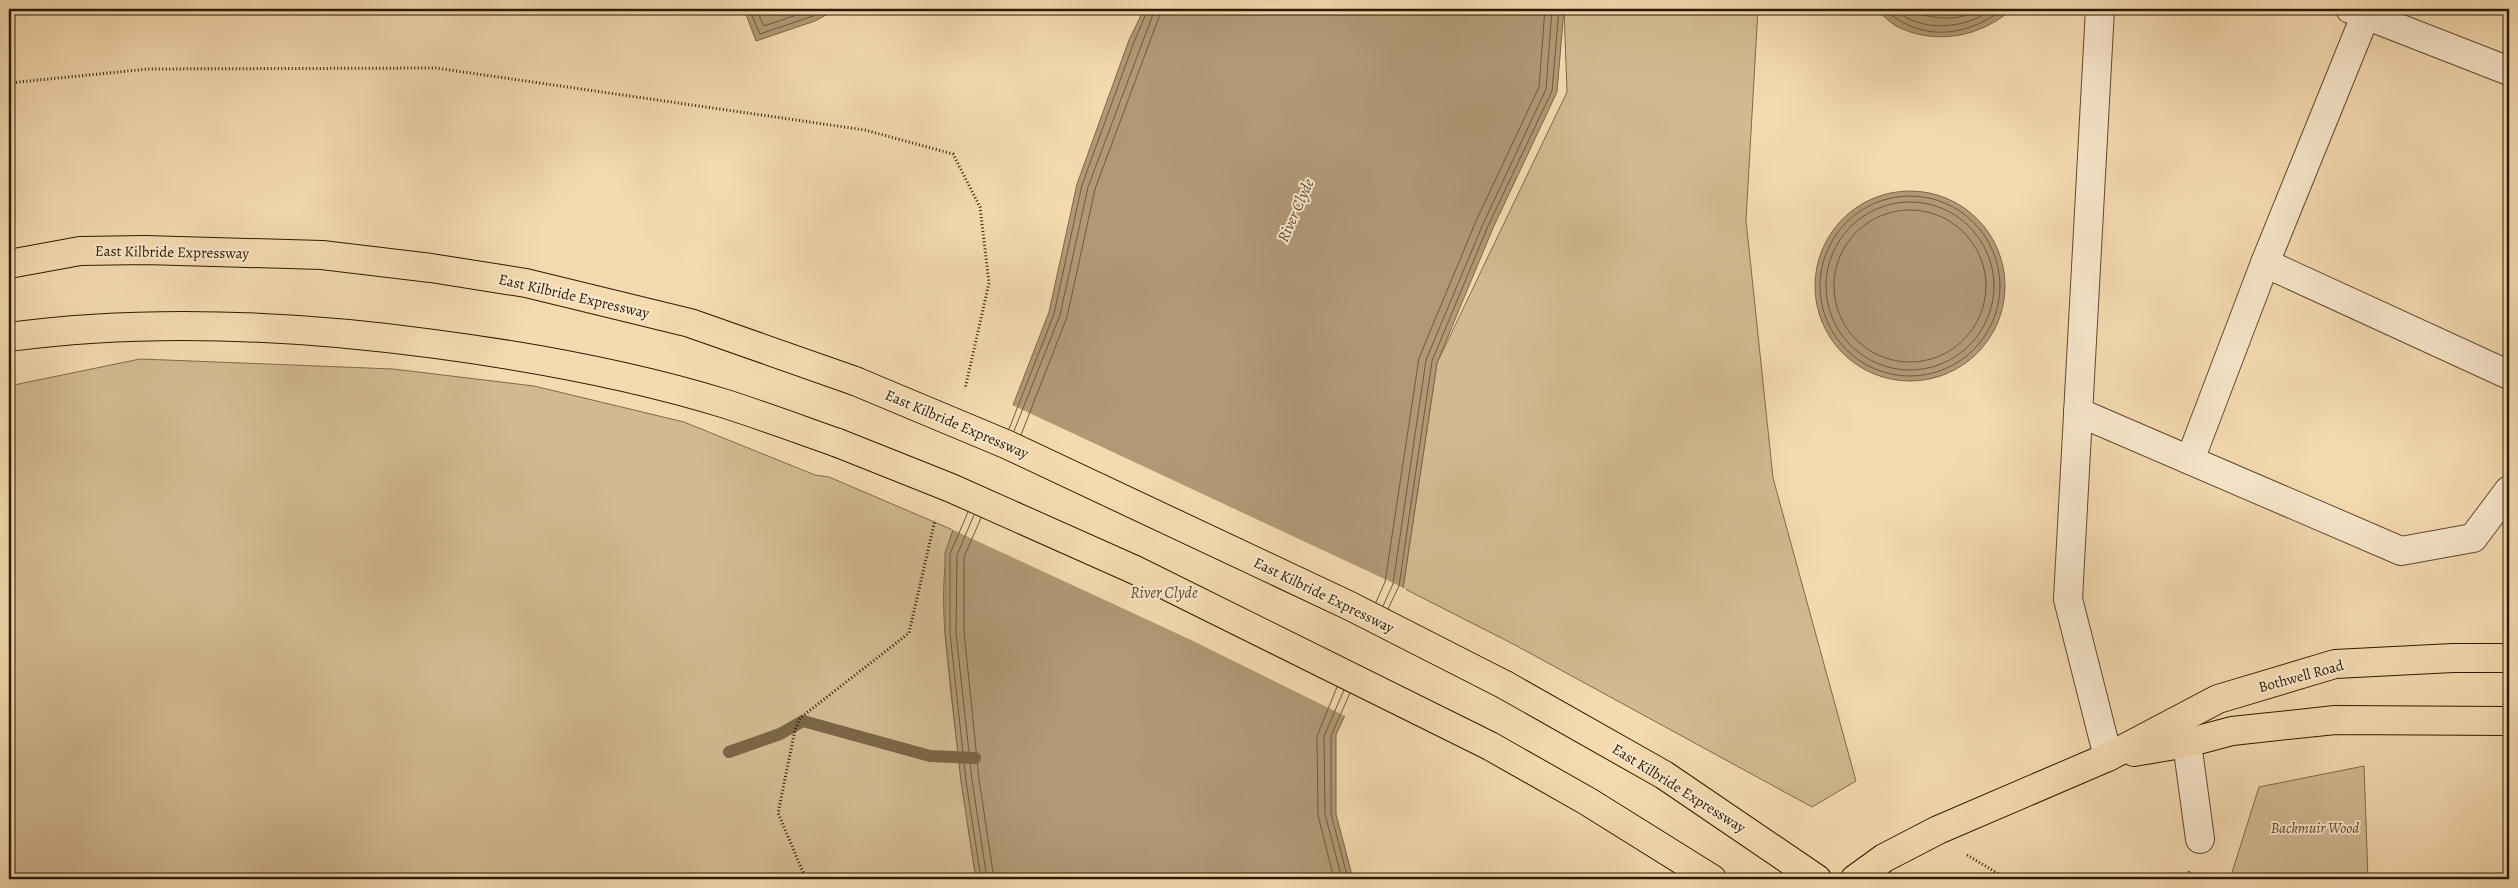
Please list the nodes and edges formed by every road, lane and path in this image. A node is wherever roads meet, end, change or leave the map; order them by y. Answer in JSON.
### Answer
{"nodes":[{"id":1,"x":2100,"y":9,"type":"edge"},
{"id":2,"x":2361,"y":11,"type":"edge"},
{"id":3,"x":2509,"y":71,"type":"edge"},
{"id":4,"x":9,"y":83,"type":"edge"},
{"id":5,"x":80,"y":251,"type":"junction"},
{"id":6,"x":9,"y":253,"type":"edge"},
{"id":7,"x":9,"y":264,"type":"edge"},
{"id":8,"x":2265,"y":264,"type":"junction"},
{"id":9,"x":9,"y":337,"type":"edge"},
{"id":10,"x":2509,"y":375,"type":"edge"},
{"id":11,"x":965,"y":390,"type":"dead end"},
{"id":12,"x":2078,"y":412,"type":"junction"},
{"id":13,"x":2190,"y":460,"type":"junction"},
{"id":14,"x":2509,"y":490,"type":"edge"},
{"id":15,"x":936,"y":516,"type":"dead end"},
{"id":16,"x":2509,"y":658,"type":"edge"},
{"id":17,"x":2509,"y":722,"type":"edge"},
{"id":18,"x":2187,"y":743,"type":"junction"},
{"id":19,"x":2108,"y":757,"type":"junction"},
{"id":20,"x":2200,"y":839,"type":"dead end"},
{"id":21,"x":806,"y":879,"type":"edge"},
{"id":22,"x":1712,"y":879,"type":"edge"},
{"id":23,"x":1817,"y":879,"type":"edge"},
{"id":24,"x":1855,"y":879,"type":"edge"}],
"edges":[{"from":1,"to":12,"type":"lane"},
{"from":2,"to":3,"type":"lane"},
{"from":2,"to":8,"type":"lane"},
{"from":4,"to":11,"type":"path"},
{"from":5,"to":6,"type":"main road"},
{"from":5,"to":7,"type":"main road","name":"East Kilbride Expressway"},
{"from":5,"to":23,"type":"main road","name":"East Kilbride Expressway","bridge":true},
{"from":8,"to":10,"type":"lane"},
{"from":8,"to":13,"type":"lane"},
{"from":9,"to":22,"type":"main road","bridge":true},
{"from":12,"to":13,"type":"lane"},
{"from":12,"to":19,"type":"lane"},
{"from":13,"to":14,"type":"lane"},
{"from":15,"to":21,"type":"path"},
{"from":16,"to":19,"type":"main road","name":"Bothwell Road"},
{"from":17,"to":18,"type":"main road","name":"Bothwell Road"},
{"from":18,"to":19,"type":"main road","name":"Bothwell Road"},
{"from":18,"to":20,"type":"lane"},
{"from":19,"to":24,"type":"main road","name":"Bothwell Road"}]}
